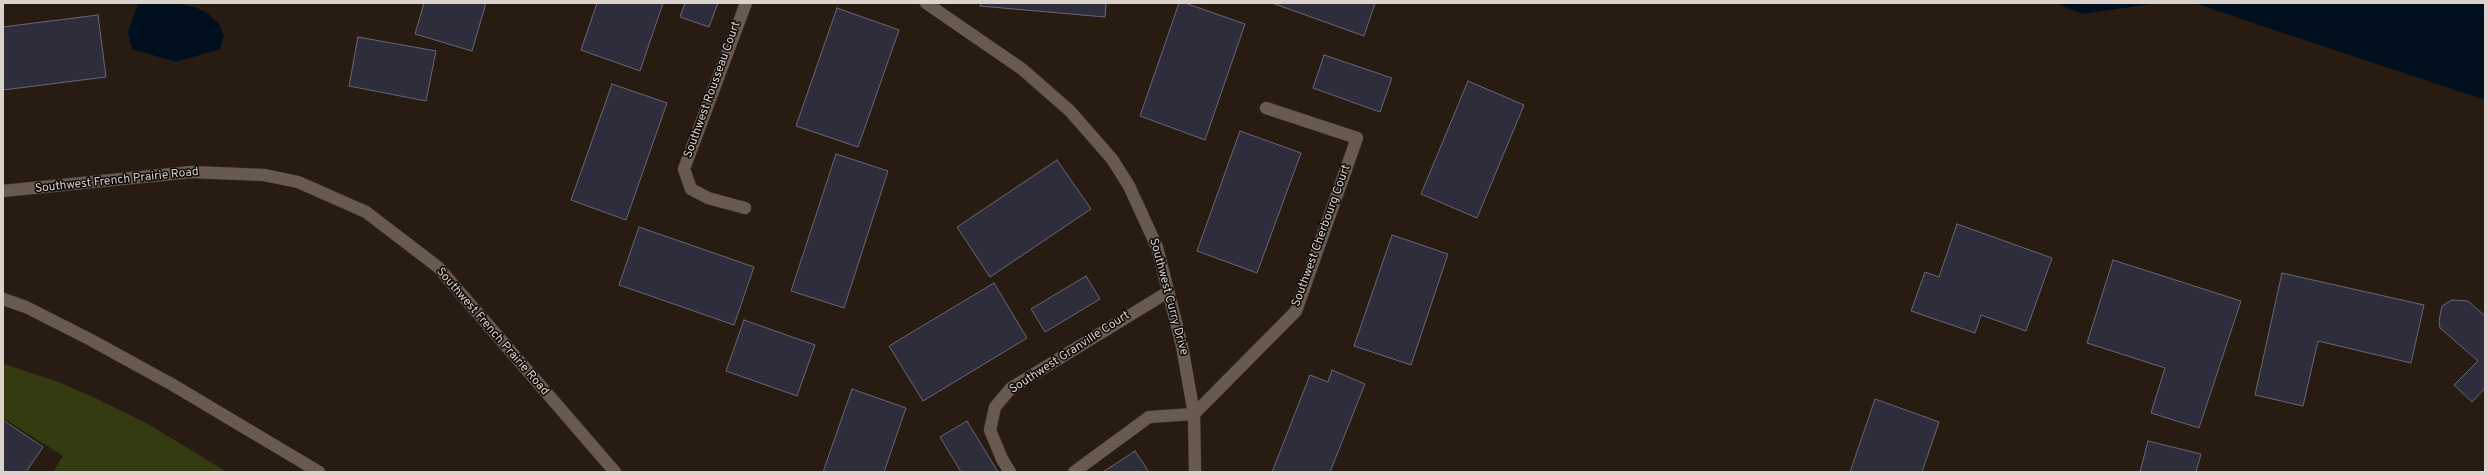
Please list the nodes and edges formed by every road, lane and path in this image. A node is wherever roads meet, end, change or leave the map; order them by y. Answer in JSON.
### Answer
{"nodes":[{"id":1,"x":746,"y":3,"type":"edge"},
{"id":2,"x":926,"y":3,"type":"edge"},
{"id":3,"x":1266,"y":108,"type":"dead end"},
{"id":4,"x":3,"y":191,"type":"edge"},
{"id":5,"x":745,"y":208,"type":"dead end"},
{"id":6,"x":1168,"y":292,"type":"junction"},
{"id":7,"x":3,"y":299,"type":"edge"},
{"id":8,"x":1194,"y":414,"type":"junction"},
{"id":9,"x":319,"y":472,"type":"edge"},
{"id":10,"x":615,"y":472,"type":"edge"},
{"id":11,"x":1010,"y":472,"type":"edge"},
{"id":12,"x":1074,"y":472,"type":"edge"},
{"id":13,"x":1195,"y":472,"type":"edge"}],
"edges":[{"from":1,"to":5,"type":"street","name":"Southwest Rousseau Court"},
{"from":2,"to":6,"type":"street","name":"Southwest Curry Drive"},
{"from":3,"to":8,"type":"street","name":"Southwest Cherbourg Court"},
{"from":4,"to":10,"type":"street","name":"Southwest French Prairie Road"},
{"from":6,"to":8,"type":"street","name":"Southwest Curry Drive"},
{"from":6,"to":11,"type":"street","name":"Southwest Granville Court"},
{"from":7,"to":9,"type":"street"},
{"from":8,"to":12,"type":"street"},
{"from":8,"to":13,"type":"street","name":"Southwest Curry Drive"}]}
